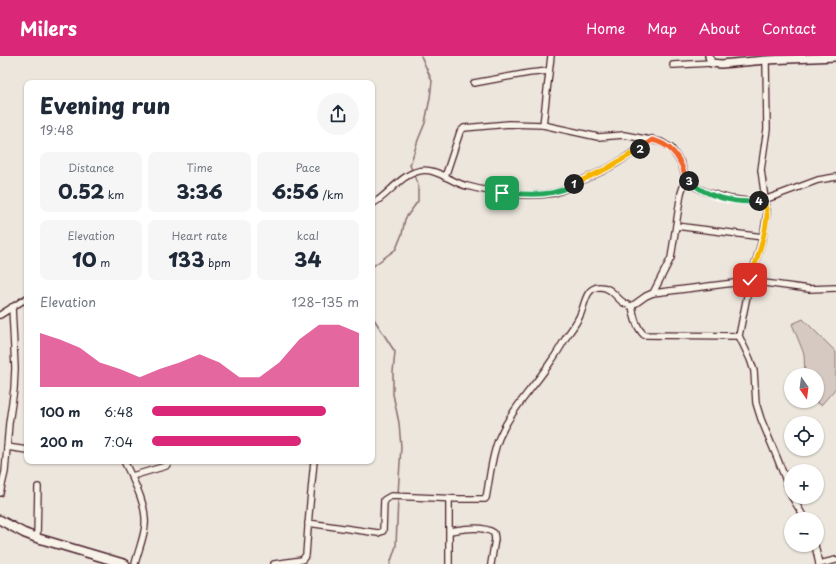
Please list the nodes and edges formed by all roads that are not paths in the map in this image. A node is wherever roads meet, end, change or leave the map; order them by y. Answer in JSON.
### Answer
{"nodes":[{"id":1,"x":551,"y":56,"type":"edge"},
{"id":2,"x":836,"y":57,"type":"edge"},
{"id":3,"x":710,"y":60,"type":"edge"},
{"id":4,"x":766,"y":60,"type":"junction"},
{"id":5,"x":674,"y":65,"type":"dead end"},
{"id":6,"x":549,"y":71,"type":"junction"},
{"id":7,"x":474,"y":83,"type":"dead end"},
{"id":8,"x":543,"y":125,"type":"junction"},
{"id":9,"x":652,"y":140,"type":"junction"},
{"id":10,"x":445,"y":177,"type":"junction"},
{"id":11,"x":836,"y":177,"type":"edge"},
{"id":12,"x":686,"y":178,"type":"junction"},
{"id":13,"x":764,"y":200,"type":"junction"},
{"id":14,"x":375,"y":203,"type":"edge"},
{"id":15,"x":676,"y":226,"type":"junction"},
{"id":16,"x":763,"y":237,"type":"junction"},
{"id":17,"x":750,"y":280,"type":"junction"},
{"id":18,"x":836,"y":288,"type":"edge"},
{"id":19,"x":653,"y":293,"type":"junction"},
{"id":20,"x":24,"y":300,"type":"edge"},
{"id":21,"x":632,"y":306,"type":"junction"},
{"id":22,"x":12,"y":307,"type":"junction"},
{"id":23,"x":0,"y":314,"type":"edge"},
{"id":24,"x":739,"y":336,"type":"junction"},
{"id":25,"x":7,"y":447,"type":"junction"},
{"id":26,"x":24,"y":450,"type":"edge"},
{"id":27,"x":126,"y":464,"type":"edge"},
{"id":28,"x":167,"y":464,"type":"edge"},
{"id":29,"x":314,"y":464,"type":"edge"},
{"id":30,"x":132,"y":476,"type":"junction"},
{"id":31,"x":784,"y":476,"type":"edge"},
{"id":32,"x":38,"y":487,"type":"dead end"},
{"id":33,"x":0,"y":492,"type":"edge"},
{"id":34,"x":448,"y":499,"type":"junction"},
{"id":35,"x":0,"y":520,"type":"edge"},
{"id":36,"x":308,"y":523,"type":"junction"},
{"id":37,"x":450,"y":531,"type":"junction"},
{"id":38,"x":37,"y":538,"type":"junction"},
{"id":39,"x":816,"y":552,"type":"edge"},
{"id":40,"x":836,"y":560,"type":"edge"},
{"id":41,"x":125,"y":564,"type":"edge"},
{"id":42,"x":135,"y":564,"type":"edge"},
{"id":43,"x":274,"y":564,"type":"edge"},
{"id":44,"x":449,"y":564,"type":"edge"},
{"id":45,"x":491,"y":564,"type":"edge"},
{"id":46,"x":819,"y":564,"type":"edge"}],
"edges":[{"from":1,"to":6,"type":"street"},
{"from":2,"to":4,"type":"street"},
{"from":3,"to":4,"type":"street"},
{"from":3,"to":5,"type":"street"},
{"from":4,"to":13,"type":"street"},
{"from":6,"to":7,"type":"street"},
{"from":6,"to":8,"type":"street"},
{"from":8,"to":9,"type":"street"},
{"from":8,"to":10,"type":"street"},
{"from":9,"to":10,"type":"street"},
{"from":9,"to":12,"type":"street"},
{"from":10,"to":14,"type":"street"},
{"from":11,"to":13,"type":"street"},
{"from":12,"to":13,"type":"street"},
{"from":12,"to":15,"type":"street"},
{"from":13,"to":16,"type":"street"},
{"from":15,"to":16,"type":"street"},
{"from":15,"to":19,"type":"street"},
{"from":16,"to":17,"type":"street"},
{"from":17,"to":18,"type":"street"},
{"from":17,"to":19,"type":"street"},
{"from":17,"to":24,"type":"street"},
{"from":19,"to":21,"type":"street"},
{"from":20,"to":22,"type":"street"},
{"from":21,"to":24,"type":"street"},
{"from":21,"to":34,"type":"street"},
{"from":22,"to":23,"type":"street"},
{"from":22,"to":25,"type":"street"},
{"from":24,"to":31,"type":"street"},
{"from":25,"to":26,"type":"street"},
{"from":25,"to":33,"type":"street"},
{"from":27,"to":30,"type":"street"},
{"from":28,"to":30,"type":"street"},
{"from":29,"to":36,"type":"street"},
{"from":30,"to":42,"type":"street"},
{"from":32,"to":38,"type":"street"},
{"from":34,"to":36,"type":"street"},
{"from":34,"to":37,"type":"street"},
{"from":35,"to":38,"type":"main road"},
{"from":36,"to":43,"type":"street"},
{"from":37,"to":44,"type":"street"},
{"from":37,"to":45,"type":"street"},
{"from":38,"to":41,"type":"main road"},
{"from":39,"to":46,"type":"street"},
{"from":40,"to":46,"type":"street"}]}
